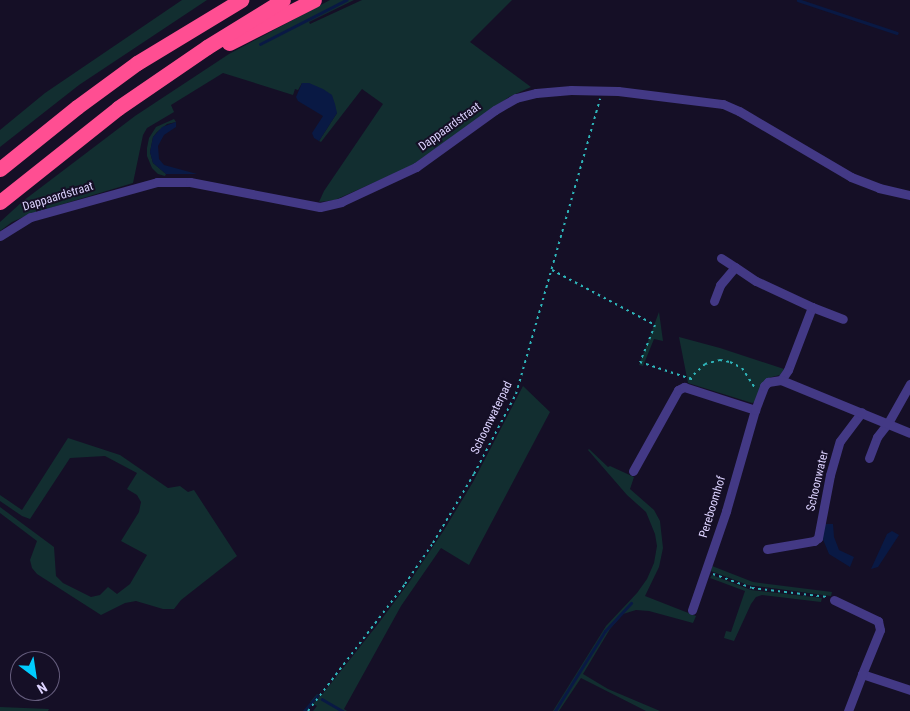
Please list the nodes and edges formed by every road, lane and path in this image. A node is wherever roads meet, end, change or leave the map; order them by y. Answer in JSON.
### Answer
{"nodes":[{"id":1,"x":241,"y":0,"type":"edge"},
{"id":2,"x":283,"y":0,"type":"edge"},
{"id":3,"x":314,"y":0,"type":"edge"},
{"id":4,"x":178,"y":67,"type":"junction"},
{"id":5,"x":602,"y":90,"type":"junction"},
{"id":6,"x":0,"y":169,"type":"edge"},
{"id":7,"x":910,"y":195,"type":"edge"},
{"id":8,"x":0,"y":202,"type":"edge"},
{"id":9,"x":0,"y":236,"type":"edge"},
{"id":10,"x":721,"y":258,"type":"dead end"},
{"id":11,"x":735,"y":267,"type":"junction"},
{"id":12,"x":552,"y":270,"type":"junction"},
{"id":13,"x":714,"y":300,"type":"dead end"},
{"id":14,"x":812,"y":307,"type":"junction"},
{"id":15,"x":843,"y":319,"type":"dead end"},
{"id":16,"x":689,"y":379,"type":"junction"},
{"id":17,"x":781,"y":380,"type":"junction"},
{"id":18,"x":698,"y":382,"type":"dead end"},
{"id":19,"x":910,"y":384,"type":"edge"},
{"id":20,"x":753,"y":394,"type":"dead end"},
{"id":21,"x":755,"y":410,"type":"junction"},
{"id":22,"x":862,"y":412,"type":"junction"},
{"id":23,"x":888,"y":423,"type":"junction"},
{"id":24,"x":910,"y":432,"type":"edge"},
{"id":25,"x":869,"y":458,"type":"dead end"},
{"id":26,"x":633,"y":472,"type":"dead end"},
{"id":27,"x":766,"y":549,"type":"dead end"},
{"id":28,"x":706,"y":572,"type":"junction"},
{"id":29,"x":834,"y":600,"type":"joint"},
{"id":30,"x":692,"y":610,"type":"dead end"},
{"id":31,"x":862,"y":674,"type":"junction"},
{"id":32,"x":910,"y":690,"type":"edge"},
{"id":33,"x":308,"y":711,"type":"edge"},
{"id":34,"x":848,"y":711,"type":"edge"}],
"edges":[{"from":1,"to":6,"type":"highway"},
{"from":2,"to":4,"type":"highway"},
{"from":3,"to":4,"type":"highway"},
{"from":4,"to":8,"type":"highway"},
{"from":5,"to":7,"type":"street","name":"Dappaardstraat"},
{"from":5,"to":9,"type":"street","name":"Dappaardstraat"},
{"from":5,"to":12,"type":"path","name":"Schoonwaterpad"},
{"from":10,"to":11,"type":"street"},
{"from":11,"to":13,"type":"street"},
{"from":11,"to":14,"type":"street"},
{"from":12,"to":16,"type":"path"},
{"from":12,"to":33,"type":"path","name":"Schoonwaterpad"},
{"from":14,"to":15,"type":"street"},
{"from":14,"to":17,"type":"street"},
{"from":16,"to":18,"type":"path"},
{"from":16,"to":20,"type":"path"},
{"from":17,"to":21,"type":"street","name":"Pereboomhof"},
{"from":17,"to":22,"type":"street"},
{"from":19,"to":23,"type":"street"},
{"from":21,"to":26,"type":"street"},
{"from":21,"to":28,"type":"street","name":"Pereboomhof"},
{"from":22,"to":23,"type":"street"},
{"from":22,"to":27,"type":"street","name":"Schoonwater"},
{"from":23,"to":24,"type":"street"},
{"from":23,"to":25,"type":"street"},
{"from":28,"to":29,"type":"path"},
{"from":28,"to":30,"type":"street","name":"Pereboomhof"},
{"from":29,"to":31,"type":"street"},
{"from":31,"to":32,"type":"street"},
{"from":31,"to":34,"type":"street"}]}
